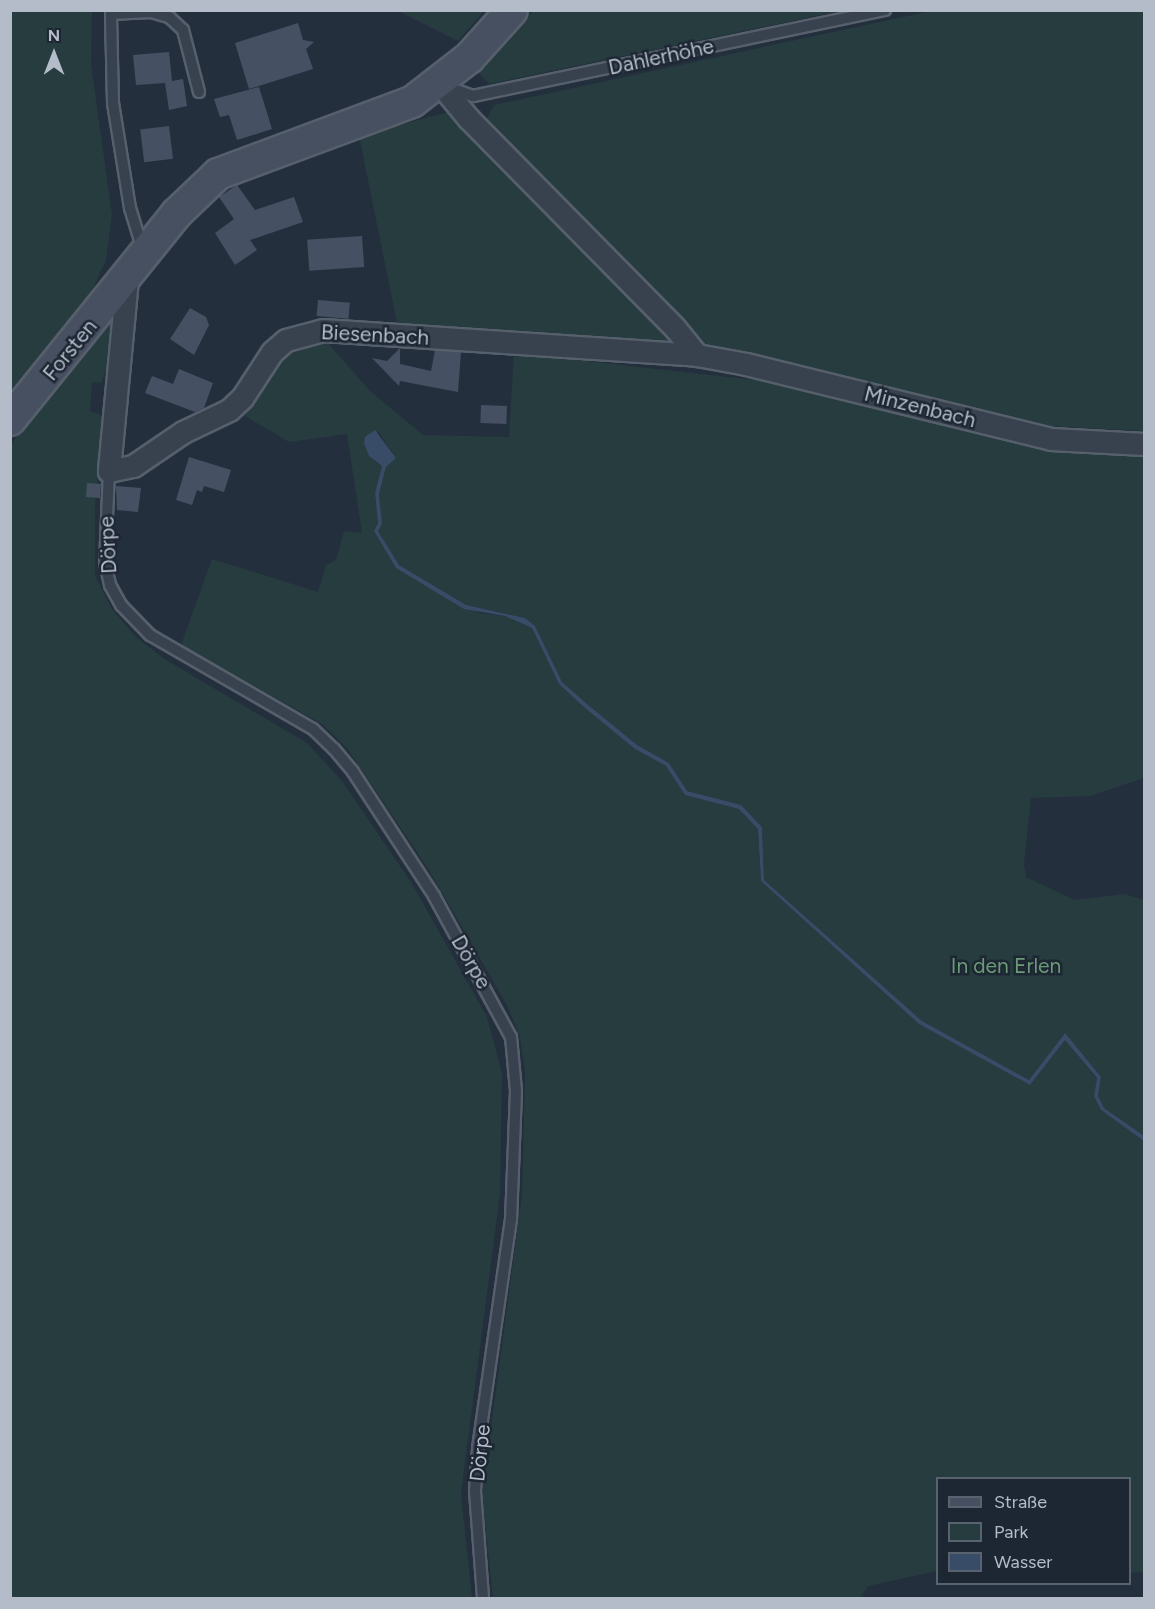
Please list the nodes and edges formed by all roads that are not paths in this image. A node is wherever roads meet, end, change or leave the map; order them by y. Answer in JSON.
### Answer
{"nodes":[{"id":1,"x":512,"y":10,"type":"edge"},
{"id":2,"x":885,"y":10,"type":"edge"},
{"id":3,"x":440,"y":84,"type":"junction"},
{"id":4,"x":199,"y":92,"type":"dead end"},
{"id":5,"x":136,"y":268,"type":"junction"},
{"id":6,"x":697,"y":355,"type":"junction"},
{"id":7,"x":10,"y":420,"type":"edge"},
{"id":8,"x":1144,"y":444,"type":"edge"},
{"id":9,"x":109,"y":471,"type":"junction"},
{"id":10,"x":483,"y":1599,"type":"edge"}],
"edges":[{"from":1,"to":3,"type":"street"},
{"from":2,"to":3,"type":"lane","name":"Dahlerhöhe"},
{"from":3,"to":5,"type":"street"},
{"from":3,"to":6,"type":"street"},
{"from":4,"to":5,"type":"lane"},
{"from":5,"to":7,"type":"street","name":"Forsten"},
{"from":5,"to":9,"type":"street"},
{"from":6,"to":8,"type":"street","name":"Minzenbach"},
{"from":6,"to":9,"type":"street","name":"Biesenbach"},
{"from":9,"to":10,"type":"lane","name":"Dörpe"}]}
